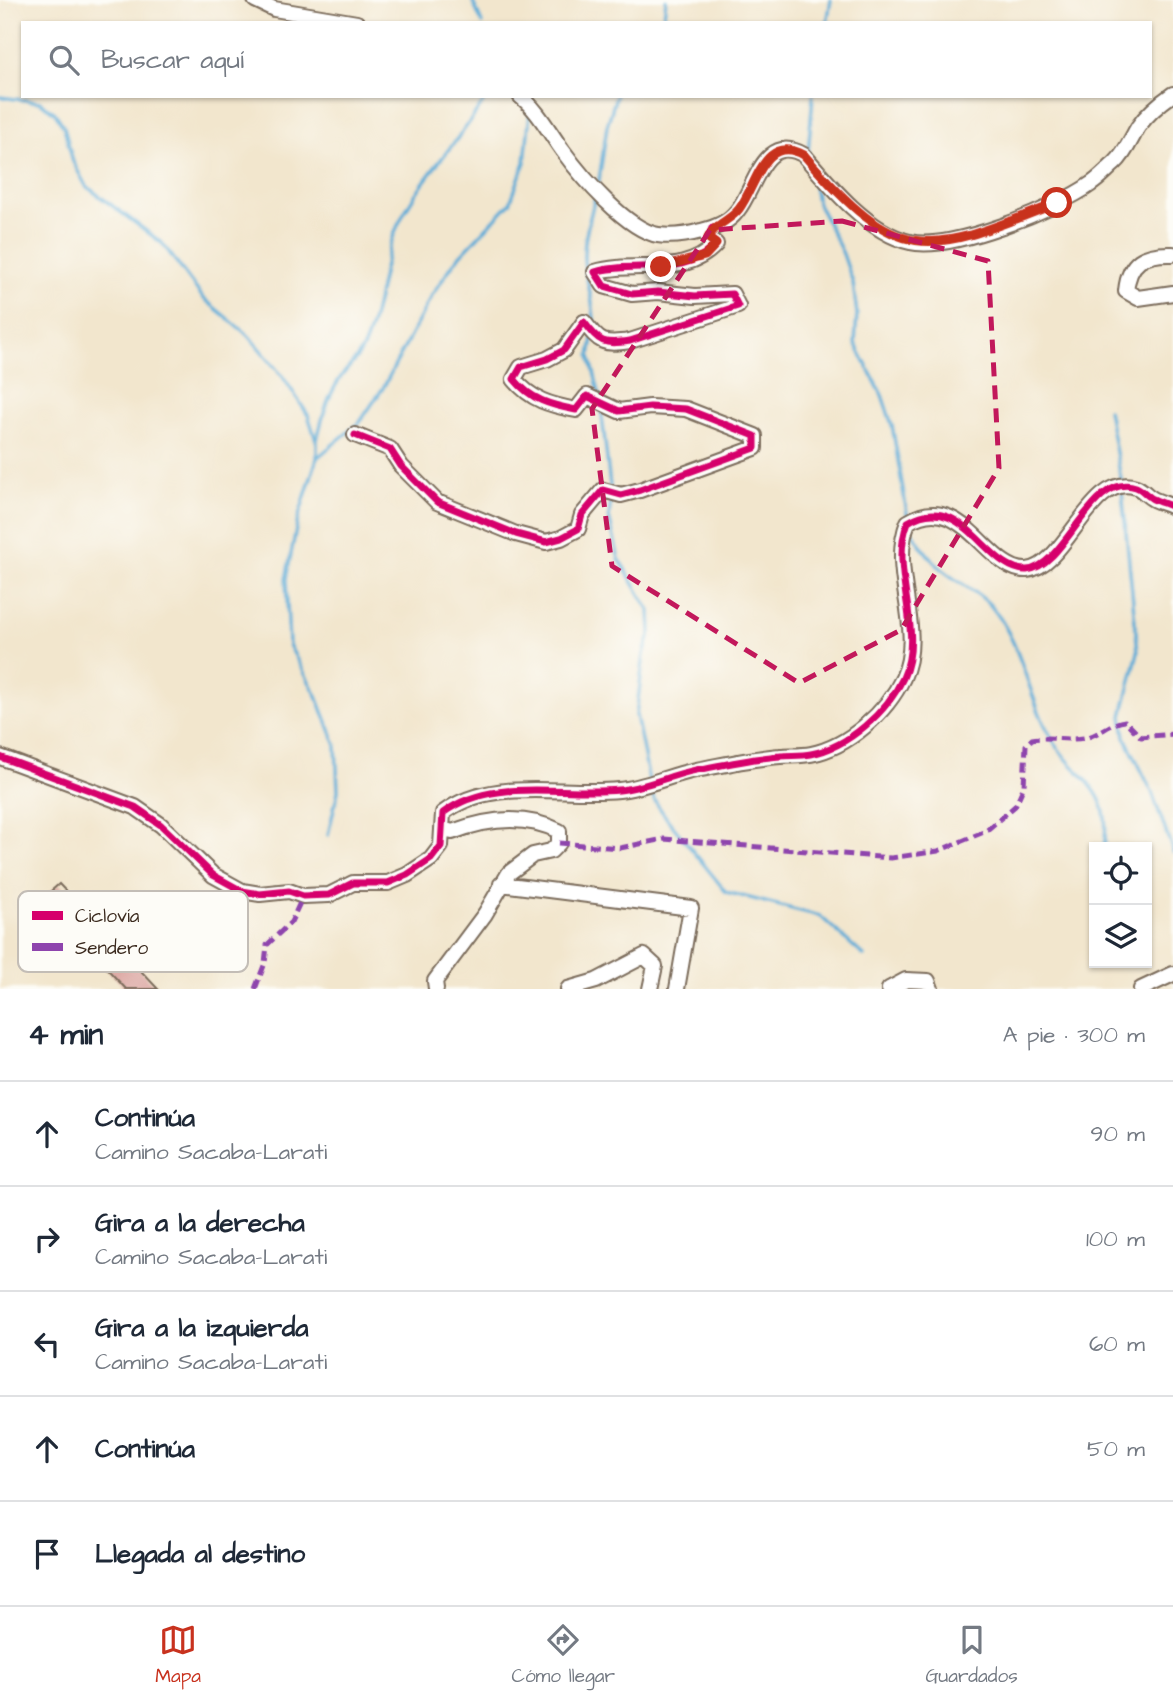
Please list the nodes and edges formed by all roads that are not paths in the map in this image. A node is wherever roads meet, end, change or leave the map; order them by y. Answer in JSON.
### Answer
{"nodes":[{"id":1,"x":255,"y":0,"type":"edge"},
{"id":2,"x":346,"y":21,"type":"edge"},
{"id":3,"x":1173,"y":94,"type":"edge"},
{"id":4,"x":522,"y":98,"type":"edge"},
{"id":5,"x":712,"y":229,"type":"junction"},
{"id":6,"x":1173,"y":254,"type":"edge"},
{"id":7,"x":1173,"y":293,"type":"edge"},
{"id":8,"x":355,"y":435,"type":"dead end"},
{"id":9,"x":1173,"y":507,"type":"edge"},
{"id":10,"x":0,"y":757,"type":"edge"},
{"id":11,"x":444,"y":829,"type":"junction"},
{"id":12,"x":501,"y":884,"type":"junction"},
{"id":13,"x":242,"y":891,"type":"edge"},
{"id":14,"x":248,"y":892,"type":"edge"},
{"id":15,"x":1173,"y":974,"type":"edge"},
{"id":16,"x":436,"y":989,"type":"edge"},
{"id":17,"x":568,"y":989,"type":"edge"},
{"id":18,"x":650,"y":989,"type":"edge"},
{"id":19,"x":677,"y":989,"type":"edge"},
{"id":20,"x":889,"y":989,"type":"edge"},
{"id":21,"x":931,"y":989,"type":"edge"},
{"id":22,"x":1141,"y":989,"type":"edge"}],
"edges":[{"from":1,"to":2,"type":"street"},
{"from":3,"to":5,"type":"street"},
{"from":4,"to":5,"type":"street"},
{"from":5,"to":8,"type":"street"},
{"from":6,"to":7,"type":"street"},
{"from":9,"to":11,"type":"street"},
{"from":10,"to":13,"type":"street"},
{"from":11,"to":12,"type":"street"},
{"from":11,"to":14,"type":"street"},
{"from":12,"to":16,"type":"street"},
{"from":12,"to":19,"type":"street"},
{"from":15,"to":22,"type":"street"},
{"from":17,"to":18,"type":"street"},
{"from":20,"to":21,"type":"street"}]}
